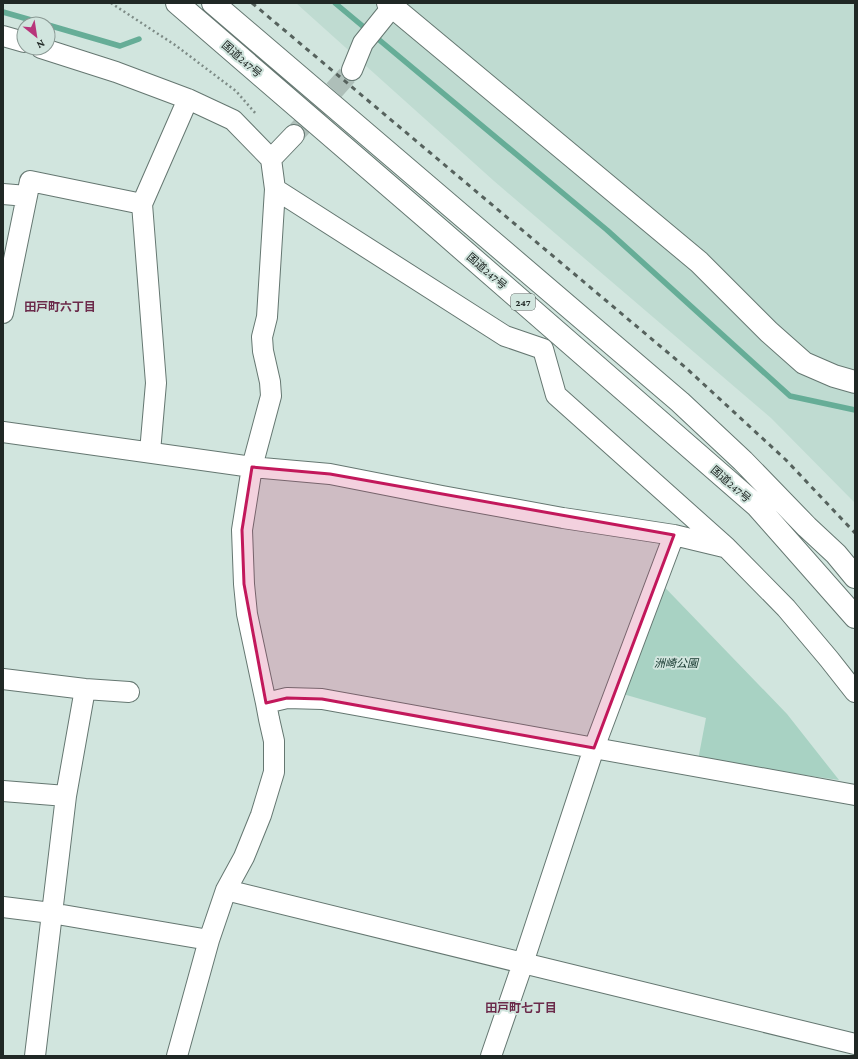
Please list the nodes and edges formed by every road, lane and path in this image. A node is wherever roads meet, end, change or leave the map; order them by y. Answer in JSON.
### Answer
{"nodes":[{"id":1,"x":111,"y":3,"type":"edge"},
{"id":2,"x":177,"y":3,"type":"edge"},
{"id":3,"x":213,"y":3,"type":"edge"},
{"id":4,"x":387,"y":11,"type":"edge"},
{"id":5,"x":3,"y":36,"type":"edge"},
{"id":6,"x":16,"y":40,"type":"edge"},
{"id":7,"x":56,"y":53,"type":"edge"},
{"id":8,"x":352,"y":70,"type":"tunnel mouth"},
{"id":9,"x":188,"y":100,"type":"junction"},
{"id":10,"x":260,"y":118,"type":"dead end"},
{"id":11,"x":294,"y":135,"type":"tunnel mouth"},
{"id":12,"x":271,"y":159,"type":"junction"},
{"id":13,"x":275,"y":189,"type":"junction"},
{"id":14,"x":3,"y":194,"type":"edge"},
{"id":15,"x":27,"y":196,"type":"junction"},
{"id":16,"x":142,"y":204,"type":"junction"},
{"id":17,"x":4,"y":305,"type":"edge"},
{"id":18,"x":855,"y":382,"type":"edge"},
{"id":19,"x":3,"y":432,"type":"edge"},
{"id":20,"x":150,"y":452,"type":"junction"},
{"id":21,"x":252,"y":467,"type":"junction"},
{"id":22,"x":674,"y":535,"type":"junction"},
{"id":23,"x":726,"y":547,"type":"junction"},
{"id":24,"x":855,"y":577,"type":"edge"},
{"id":25,"x":855,"y":617,"type":"edge"},
{"id":26,"x":3,"y":680,"type":"edge"},
{"id":27,"x":85,"y":689,"type":"junction"},
{"id":28,"x":129,"y":692,"type":"dead end"},
{"id":29,"x":855,"y":692,"type":"edge"},
{"id":30,"x":266,"y":703,"type":"junction"},
{"id":31,"x":594,"y":748,"type":"junction"},
{"id":32,"x":3,"y":791,"type":"edge"},
{"id":33,"x":855,"y":795,"type":"edge"},
{"id":34,"x":66,"y":796,"type":"junction"},
{"id":35,"x":226,"y":890,"type":"junction"},
{"id":36,"x":3,"y":907,"type":"edge"},
{"id":37,"x":52,"y":914,"type":"junction"},
{"id":38,"x":209,"y":940,"type":"junction"},
{"id":39,"x":523,"y":963,"type":"junction"},
{"id":40,"x":855,"y":1044,"type":"edge"},
{"id":41,"x":35,"y":1056,"type":"edge"},
{"id":42,"x":177,"y":1056,"type":"edge"},
{"id":43,"x":491,"y":1056,"type":"edge"}],
"edges":[{"from":1,"to":10,"type":"path"},
{"from":2,"to":25,"type":"main road","name":"国道247号","number":"247"},
{"from":3,"to":24,"type":"main road","name":"国道247号","number":"247"},
{"from":4,"to":8,"type":"street"},
{"from":4,"to":18,"type":"main road"},
{"from":5,"to":6,"type":"street"},
{"from":7,"to":9,"type":"street"},
{"from":9,"to":12,"type":"street"},
{"from":9,"to":16,"type":"street"},
{"from":11,"to":12,"type":"street"},
{"from":12,"to":13,"type":"street"},
{"from":13,"to":21,"type":"street"},
{"from":13,"to":23,"type":"street"},
{"from":14,"to":15,"type":"street"},
{"from":15,"to":16,"type":"street"},
{"from":15,"to":17,"type":"street"},
{"from":16,"to":20,"type":"street"},
{"from":19,"to":20,"type":"street"},
{"from":20,"to":21,"type":"street"},
{"from":21,"to":22,"type":"street"},
{"from":21,"to":30,"type":"street"},
{"from":22,"to":23,"type":"street"},
{"from":22,"to":31,"type":"street"},
{"from":23,"to":29,"type":"street"},
{"from":26,"to":27,"type":"street"},
{"from":27,"to":28,"type":"street"},
{"from":27,"to":34,"type":"street"},
{"from":30,"to":31,"type":"street"},
{"from":30,"to":35,"type":"street"},
{"from":31,"to":33,"type":"street"},
{"from":31,"to":39,"type":"street"},
{"from":32,"to":34,"type":"street"},
{"from":34,"to":37,"type":"street"},
{"from":35,"to":38,"type":"street"},
{"from":35,"to":39,"type":"street"},
{"from":36,"to":37,"type":"street"},
{"from":37,"to":38,"type":"street"},
{"from":37,"to":41,"type":"street"},
{"from":38,"to":42,"type":"street"},
{"from":39,"to":40,"type":"street"},
{"from":39,"to":43,"type":"street"}]}
